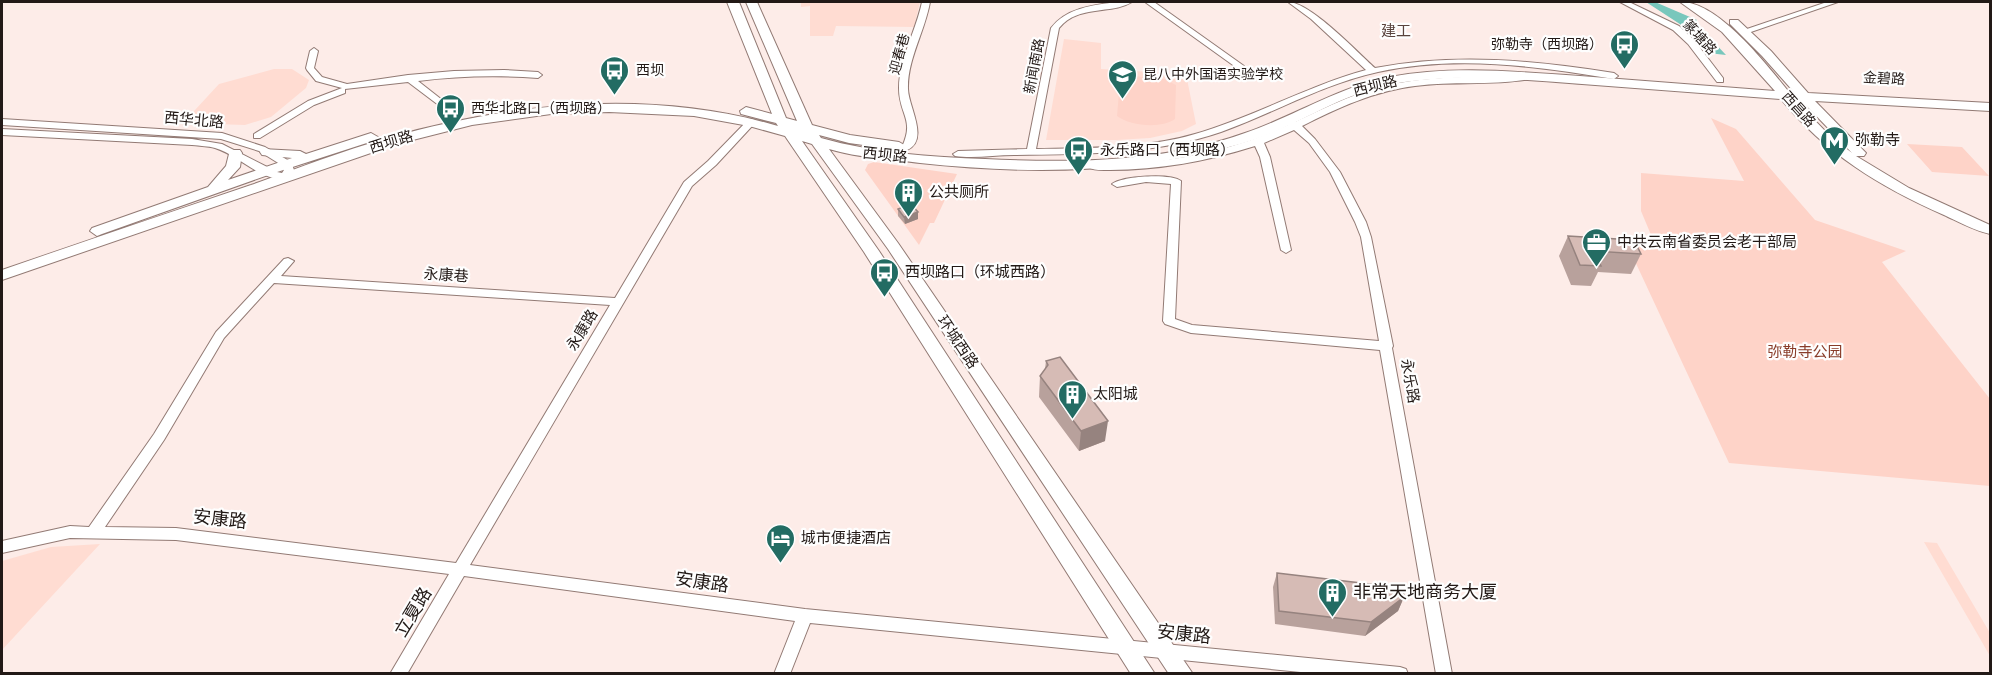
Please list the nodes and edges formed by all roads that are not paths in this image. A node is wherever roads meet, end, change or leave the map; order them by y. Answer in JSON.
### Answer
{"nodes":[{"id":1,"x":733,"y":2,"type":"edge"},
{"id":2,"x":751,"y":2,"type":"edge"},
{"id":3,"x":926,"y":2,"type":"edge"},
{"id":4,"x":1128,"y":2,"type":"edge"},
{"id":5,"x":1149,"y":2,"type":"edge"},
{"id":6,"x":1292,"y":2,"type":"edge"},
{"id":7,"x":1624,"y":2,"type":"edge"},
{"id":8,"x":1686,"y":2,"type":"edge"},
{"id":9,"x":1700,"y":2,"type":"edge"},
{"id":10,"x":1834,"y":2,"type":"edge"},
{"id":11,"x":1745,"y":31,"type":"junction"},
{"id":12,"x":314,"y":51,"type":"dead end"},
{"id":13,"x":1240,"y":66,"type":"dead end"},
{"id":14,"x":1373,"y":71,"type":"junction"},
{"id":15,"x":538,"y":75,"type":"dead end"},
{"id":16,"x":1614,"y":76,"type":"junction"},
{"id":17,"x":408,"y":78,"type":"junction"},
{"id":18,"x":1719,"y":80,"type":"junction"},
{"id":19,"x":342,"y":91,"type":"dead end"},
{"id":20,"x":1791,"y":91,"type":"junction"},
{"id":21,"x":1990,"y":99,"type":"edge"},
{"id":22,"x":1990,"y":107,"type":"edge"},
{"id":23,"x":457,"y":116,"type":"junction"},
{"id":24,"x":780,"y":118,"type":"junction"},
{"id":25,"x":751,"y":122,"type":"junction"},
{"id":26,"x":1291,"y":122,"type":"junction"},
{"id":27,"x":2,"y":123,"type":"edge"},
{"id":28,"x":807,"y":128,"type":"junction"},
{"id":29,"x":2,"y":132,"type":"edge"},
{"id":30,"x":791,"y":135,"type":"junction"},
{"id":31,"x":257,"y":136,"type":"dead end"},
{"id":32,"x":1258,"y":141,"type":"junction"},
{"id":33,"x":820,"y":144,"type":"junction"},
{"id":34,"x":907,"y":147,"type":"junction"},
{"id":35,"x":330,"y":149,"type":"junction"},
{"id":36,"x":267,"y":152,"type":"junction"},
{"id":37,"x":1031,"y":152,"type":"junction"},
{"id":38,"x":235,"y":153,"type":"junction"},
{"id":39,"x":958,"y":154,"type":"junction"},
{"id":40,"x":1071,"y":166,"type":"junction"},
{"id":41,"x":286,"y":170,"type":"junction"},
{"id":42,"x":266,"y":171,"type":"junction"},
{"id":43,"x":1117,"y":184,"type":"dead end"},
{"id":44,"x":198,"y":195,"type":"junction"},
{"id":45,"x":1990,"y":222,"type":"edge"},
{"id":46,"x":1990,"y":230,"type":"edge"},
{"id":47,"x":1286,"y":250,"type":"dead end"},
{"id":48,"x":288,"y":261,"type":"dead end"},
{"id":49,"x":2,"y":265,"type":"edge"},
{"id":50,"x":2,"y":275,"type":"edge"},
{"id":51,"x":271,"y":279,"type":"junction"},
{"id":52,"x":619,"y":302,"type":"junction"},
{"id":53,"x":1387,"y":346,"type":"junction"},
{"id":54,"x":94,"y":531,"type":"junction"},
{"id":55,"x":2,"y":547,"type":"edge"},
{"id":56,"x":460,"y":570,"type":"junction"},
{"id":57,"x":805,"y":616,"type":"junction"},
{"id":58,"x":1127,"y":648,"type":"junction"},
{"id":59,"x":1167,"y":652,"type":"junction"},
{"id":60,"x":398,"y":674,"type":"edge"},
{"id":61,"x":782,"y":674,"type":"edge"},
{"id":62,"x":1144,"y":674,"type":"edge"},
{"id":63,"x":1182,"y":674,"type":"edge"},
{"id":64,"x":1400,"y":674,"type":"edge"},
{"id":65,"x":1444,"y":674,"type":"edge"}],
"edges":[{"from":1,"to":24,"type":"main road","name":"环城西路"},
{"from":2,"to":28,"type":"main road","name":"环城西路"},
{"from":3,"to":34,"type":"street","name":"迎春巷"},
{"from":4,"to":37,"type":"street","name":"新闻南路"},
{"from":5,"to":13,"type":"street"},
{"from":6,"to":14,"type":"street"},
{"from":7,"to":18,"type":"street","name":"篆塘路"},
{"from":8,"to":20,"type":"main road","name":"西昌路"},
{"from":9,"to":11,"type":"main road","name":"西昌路"},
{"from":10,"to":11,"type":"street"},
{"from":11,"to":20,"type":"main road","name":"西昌路"},
{"from":12,"to":17,"type":"street"},
{"from":14,"to":16,"type":"street"},
{"from":14,"to":37,"type":"street"},
{"from":15,"to":17,"type":"street"},
{"from":16,"to":18,"type":"main road","name":"西坝路"},
{"from":16,"to":39,"type":"main road","name":"西坝路"},
{"from":17,"to":23,"type":"street"},
{"from":18,"to":20,"type":"main road","name":"西坝路"},
{"from":19,"to":31,"type":"street"},
{"from":20,"to":21,"type":"main road","name":"金碧路"},
{"from":20,"to":22,"type":"main road","name":"金碧路"},
{"from":20,"to":26,"type":"main road","name":"西坝路"},
{"from":20,"to":45,"type":"main road","name":"西昌路"},
{"from":20,"to":46,"type":"main road","name":"西昌路"},
{"from":23,"to":24,"type":"main road","name":"西坝路"},
{"from":23,"to":35,"type":"main road","name":"西坝路"},
{"from":24,"to":28,"type":"main road","name":"西坝路"},
{"from":24,"to":30,"type":"main road","name":"环城西路"},
{"from":25,"to":30,"type":"main road","name":"西坝路"},
{"from":25,"to":41,"type":"main road","name":"西坝路"},
{"from":25,"to":52,"type":"street","name":"永康路"},
{"from":26,"to":32,"type":"street"},
{"from":26,"to":40,"type":"main road","name":"西坝路"},
{"from":26,"to":53,"type":"street","name":"永乐路"},
{"from":27,"to":36,"type":"street","name":"西华北路"},
{"from":28,"to":33,"type":"main road","name":"环城西路"},
{"from":28,"to":34,"type":"main road","name":"西坝路"},
{"from":29,"to":38,"type":"street","name":"西华北路"},
{"from":30,"to":33,"type":"main road","name":"西坝路"},
{"from":30,"to":58,"type":"main road","name":"环城西路"},
{"from":32,"to":40,"type":"street"},
{"from":32,"to":47,"type":"street"},
{"from":33,"to":40,"type":"main road","name":"西坝路"},
{"from":33,"to":59,"type":"main road","name":"环城西路"},
{"from":34,"to":39,"type":"main road","name":"西坝路"},
{"from":35,"to":36,"type":"main road"},
{"from":35,"to":41,"type":"main road","name":"西坝路"},
{"from":36,"to":41,"type":"street","name":"西华北路"},
{"from":37,"to":39,"type":"street"},
{"from":38,"to":42,"type":"street","name":"西华北路"},
{"from":38,"to":44,"type":"main road"},
{"from":41,"to":42,"type":"main road","name":"西坝路"},
{"from":41,"to":50,"type":"main road","name":"西坝路"},
{"from":42,"to":44,"type":"main road","name":"西坝路"},
{"from":43,"to":53,"type":"street"},
{"from":44,"to":49,"type":"main road","name":"西坝路"},
{"from":48,"to":51,"type":"street"},
{"from":51,"to":52,"type":"street","name":"永康巷"},
{"from":51,"to":54,"type":"street"},
{"from":52,"to":56,"type":"street","name":"永康路"},
{"from":53,"to":65,"type":"street","name":"永乐路"},
{"from":54,"to":55,"type":"street","name":"安康路"},
{"from":54,"to":56,"type":"street","name":"安康路"},
{"from":56,"to":57,"type":"street","name":"安康路"},
{"from":56,"to":60,"type":"street","name":"立夏路"},
{"from":57,"to":58,"type":"street","name":"安康路"},
{"from":57,"to":61,"type":"street"},
{"from":58,"to":59,"type":"street","name":"安康路"},
{"from":58,"to":62,"type":"main road","name":"环城西路"},
{"from":59,"to":63,"type":"main road","name":"环城西路"},
{"from":59,"to":64,"type":"street","name":"安康路"}]}
